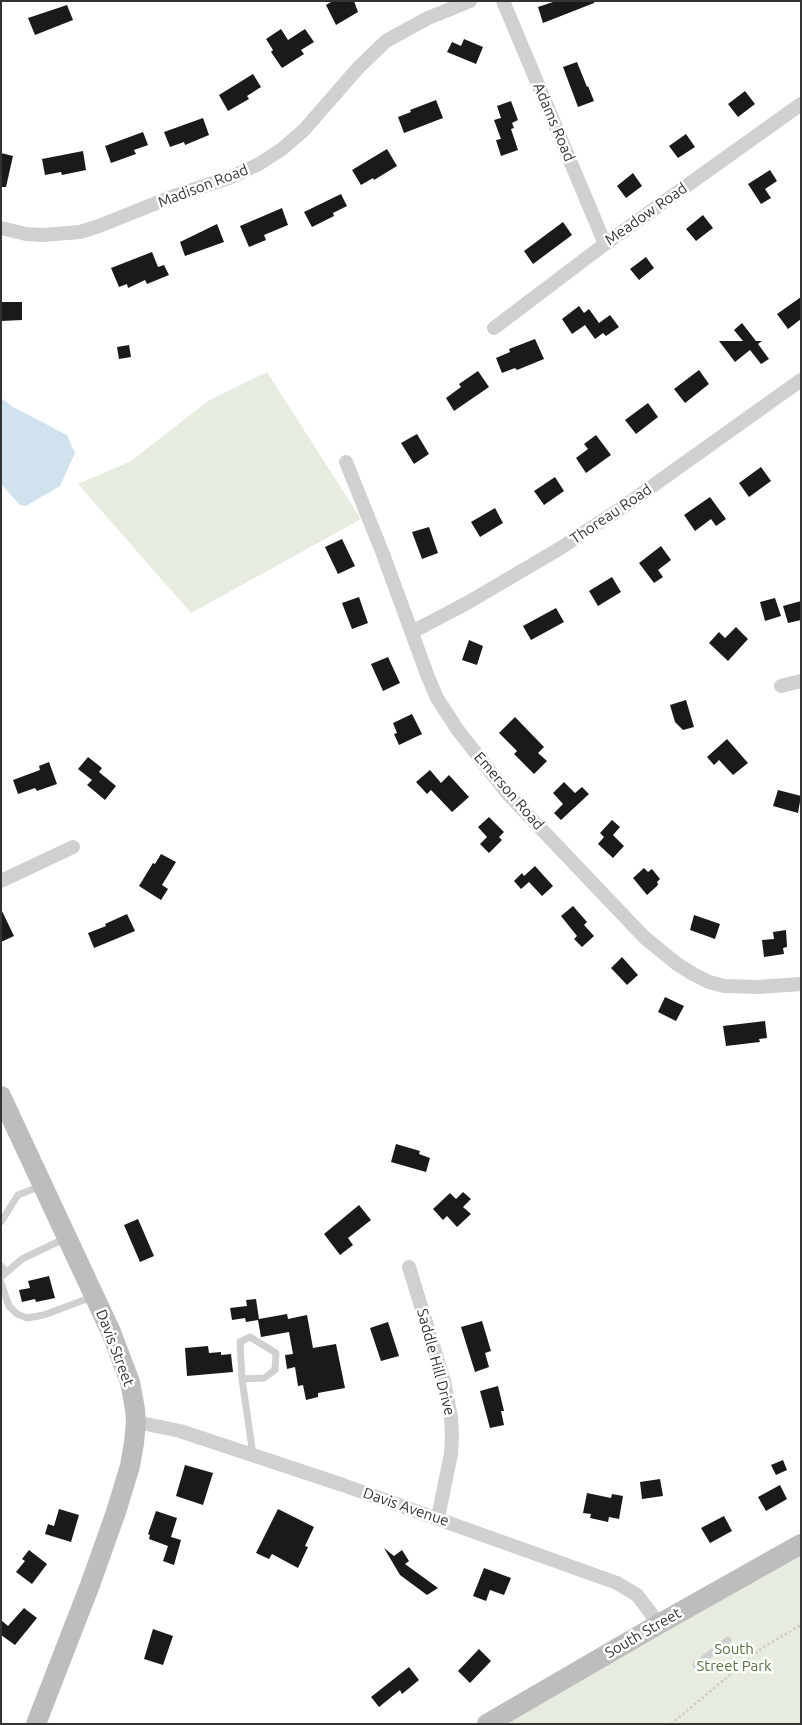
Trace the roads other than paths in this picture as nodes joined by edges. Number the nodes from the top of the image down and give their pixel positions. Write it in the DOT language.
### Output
graph roads {
  1 [pos="470,1"];
  2 [pos="503,1"];
  3 [pos="801,104"];
  4 [pos="1,228"];
  5 [pos="605,244"];
  6 [pos="494,328"];
  7 [pos="801,380"];
  8 [pos="346,462"];
  9 [pos="412,632"];
  10 [pos="801,681"];
  11 [pos="781,686"];
  12 [pos="73,848"];
  13 [pos="1,881"];
  14 [pos="801,984"];
  15 [pos="1,1096"];
  16 [pos="43,1186"];
  17 [pos="1,1222"];
  18 [pos="67,1237"];
  19 [pos="409,1267"];
  20 [pos="3,1272"];
  21 [pos="1,1283"];
  22 [pos="95,1296"];
  23 [pos="242,1379"];
  24 [pos="136,1422"];
  25 [pos="253,1455"];
  26 [pos="438,1518"];
  27 [pos="801,1544"];
  28 [pos="659,1624"];
  29 [pos="728,1640"];
  30 [pos="696,1665"];
  31 [pos="36,1724"];
  32 [pos="486,1724"];
  1 -- 4 [label="street, Madison Road"];
  2 -- 5 [label="street, Adams Road"];
  3 -- 5 [label="street, Meadow Road"];
  5 -- 6 [label="street, Meadow Road"];
  7 -- 9 [label="street, Thoreau Road"];
  8 -- 9 [label="street, Emerson Road"];
  9 -- 14 [label="street, Emerson Road"];
  10 -- 11 [label="street"];
  12 -- 13 [label="street"];
  15 -- 16 [label="street, Davis Street"];
  16 -- 17 [label="lane"];
  16 -- 18 [label="street, Davis Street"];
  18 -- 20 [label="lane"];
  18 -- 22 [label="street, Davis Street"];
  19 -- 26 [label="street, Saddle Hill Drive"];
  21 -- 22 [label="lane"];
  22 -- 24 [label="street, Davis Street"];
  23 -- 23 [label="lane"];
  23 -- 25 [label="lane"];
  24 -- 25 [label="street, Davis Avenue"];
  24 -- 31 [label="street, Davis Street"];
  25 -- 26 [label="street, Davis Avenue"];
  26 -- 28 [label="street, Davis Avenue"];
  27 -- 28 [label="street, South Street"];
  28 -- 32 [label="street, South Street"];
  29 -- 30 [label="lane"];
}
